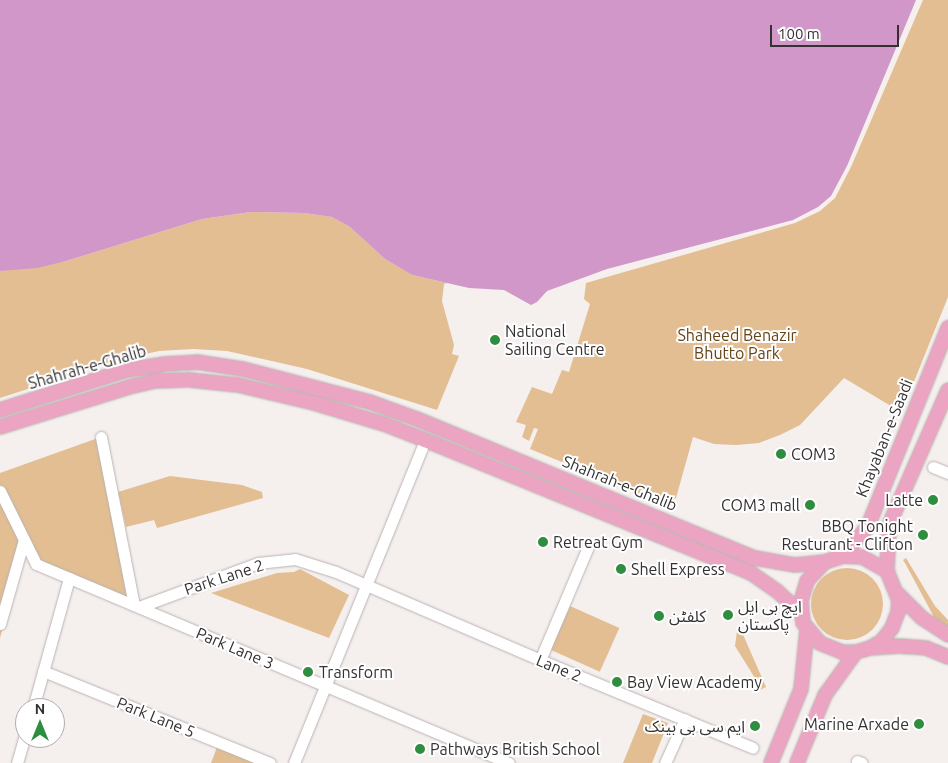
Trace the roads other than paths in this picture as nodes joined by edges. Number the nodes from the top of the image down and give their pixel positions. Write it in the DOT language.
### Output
graph roads {
  1 [pos="948,328"];
  2 [pos="948,390"];
  3 [pos="388,408"];
  4 [pos="0,410"];
  5 [pos="406,415"];
  6 [pos="381,423"];
  7 [pos="0,428"];
  8 [pos="401,431"];
  9 [pos="102,438"];
  10 [pos="425,440"];
  11 [pos="933,467"];
  12 [pos="948,473"];
  13 [pos="0,491"];
  14 [pos="24,540"];
  15 [pos="588,547"];
  16 [pos="843,556"];
  17 [pos="825,562"];
  18 [pos="887,571"];
  19 [pos="69,578"];
  20 [pos="366,586"];
  21 [pos="898,594"];
  22 [pos="136,606"];
  23 [pos="802,614"];
  24 [pos="0,624"];
  25 [pos="807,630"];
  26 [pos="948,635"];
  27 [pos="870,648"];
  28 [pos="856,652"];
  29 [pos="948,657"];
  30 [pos="540,660"];
  31 [pos="43,671"];
  32 [pos="326,686"];
  33 [pos="36,698"];
  34 [pos="685,720"];
  35 [pos="22,748"];
  36 [pos="753,748"];
  37 [pos="19,762"];
  38 [pos="270,763"];
  39 [pos="294,763"];
  40 [pos="509,763"];
  41 [pos="666,763"];
  42 [pos="771,763"];
  43 [pos="797,763"];
  1 -- 16 [label="main road, Khayaban-e-Saadi"];
  2 -- 18 [label="main road"];
  3 -- 4 [label="main road, Shahrah-e-Ghalib"];
  3 -- 5 [label="main road, Shahrah-e-Ghalib"];
  3 -- 6 [label="main road"];
  5 -- 8 [label="main road"];
  5 -- 17 [label="main road, Shahrah-e-Ghalib"];
  6 -- 7 [label="main road, Shahrah-e-Ghalib"];
  6 -- 8 [label="main road, Shahrah-e-Ghalib"];
  8 -- 10 [label="main road, Shahrah-e-Ghalib"];
  9 -- 22 [label="street"];
  10 -- 20 [label="street"];
  10 -- 23 [label="main road"];
  11 -- 12 [label="street"];
  13 -- 14 [label="street, Park Lane 3"];
  14 -- 19 [label="street, Park Lane 3"];
  14 -- 24 [label="street"];
  15 -- 30 [label="street"];
  16 -- 17 [label="main road"];
  16 -- 18 [label="main road"];
  17 -- 23 [label="main road"];
  18 -- 21 [label="main road"];
  19 -- 22 [label="street, Park Lane 3"];
  19 -- 31 [label="street"];
  20 -- 22 [label="street, Park Lane 2"];
  20 -- 30 [label="street, Lane 2"];
  20 -- 32 [label="street"];
  21 -- 26 [label="main road"];
  21 -- 27 [label="main road"];
  22 -- 32 [label="street, Park Lane 3"];
  23 -- 25 [label="main road"];
  25 -- 28 [label="main road"];
  25 -- 42 [label="main road"];
  27 -- 28 [label="main road"];
  27 -- 29 [label="main road"];
  28 -- 43 [label="main road"];
  30 -- 34 [label="street, Lane 2"];
  31 -- 33 [label="street"];
  31 -- 38 [label="street, Park Lane 5"];
  32 -- 39 [label="street"];
  32 -- 40 [label="street, Park Lane 3"];
  34 -- 36 [label="street, Lane 2"];
  34 -- 41 [label="street"];
  35 -- 37 [label="street"];
}
